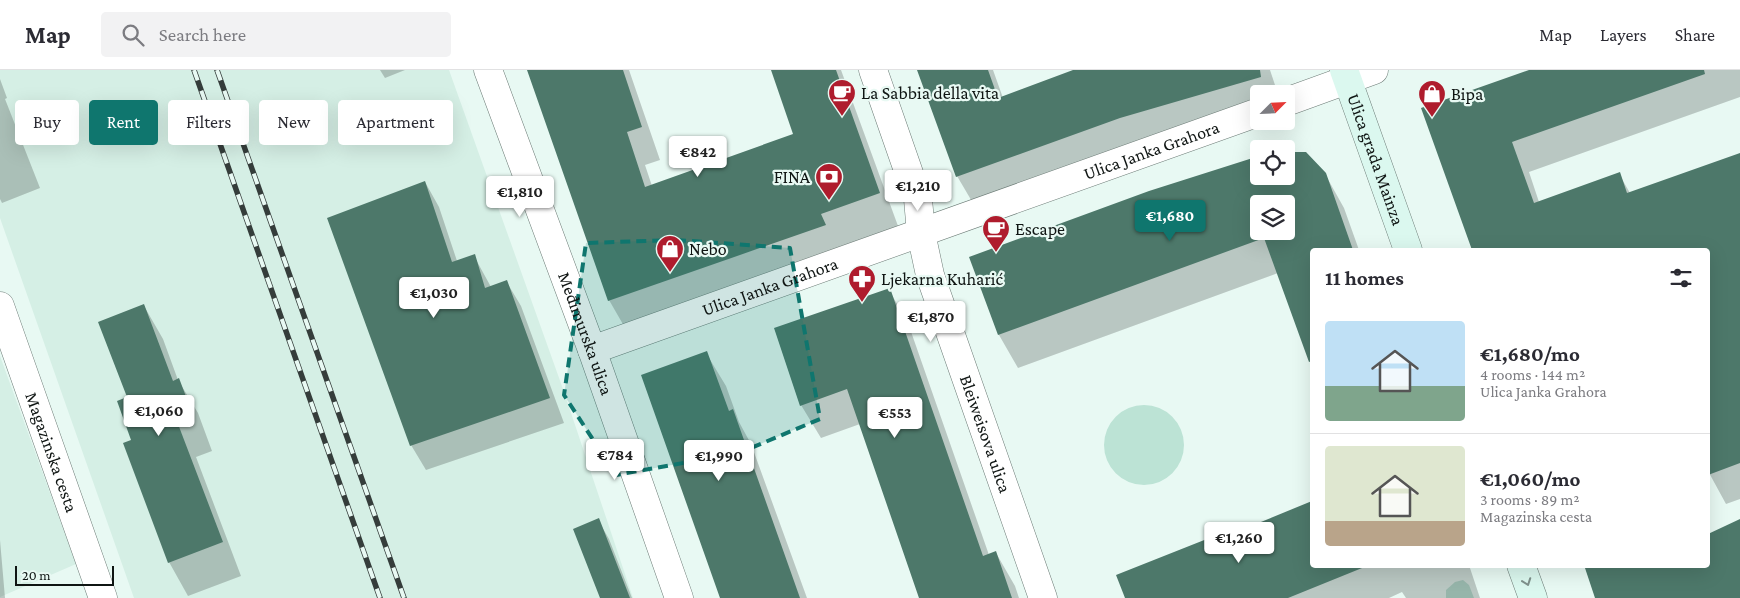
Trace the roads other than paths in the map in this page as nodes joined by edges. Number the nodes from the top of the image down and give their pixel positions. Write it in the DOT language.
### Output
graph roads {
  1 [pos="488,70"];
  2 [pos="873,70"];
  3 [pos="1374,70"];
  4 [pos="1346,75"];
  5 [pos="1295,98"];
  6 [pos="1250,115"];
  7 [pos="921,233"];
  8 [pos="1407,248"];
  9 [pos="0,306"];
  10 [pos="592,350"];
  11 [pos="1522,568"];
  12 [pos="103,598"];
  13 [pos="679,598"];
  14 [pos="1043,598"];
  15 [pos="1533,598"];
  1 -- 10 [label="street, Međimurska ulica"];
  2 -- 7 [label="street, Bleiweisova ulica"];
  3 -- 4 [label="street"];
  4 -- 5 [label="street"];
  4 -- 8 [label="main road, Ulica grada Mainza"];
  6 -- 7 [label="street, Ulica Janka Grahora"];
  7 -- 10 [label="street, Ulica Janka Grahora"];
  7 -- 14 [label="street, Bleiweisova ulica"];
  9 -- 12 [label="street, Magazinska cesta"];
  10 -- 13 [label="street, Međimurska ulica"];
  11 -- 15 [label="main road, one-way"];
}
